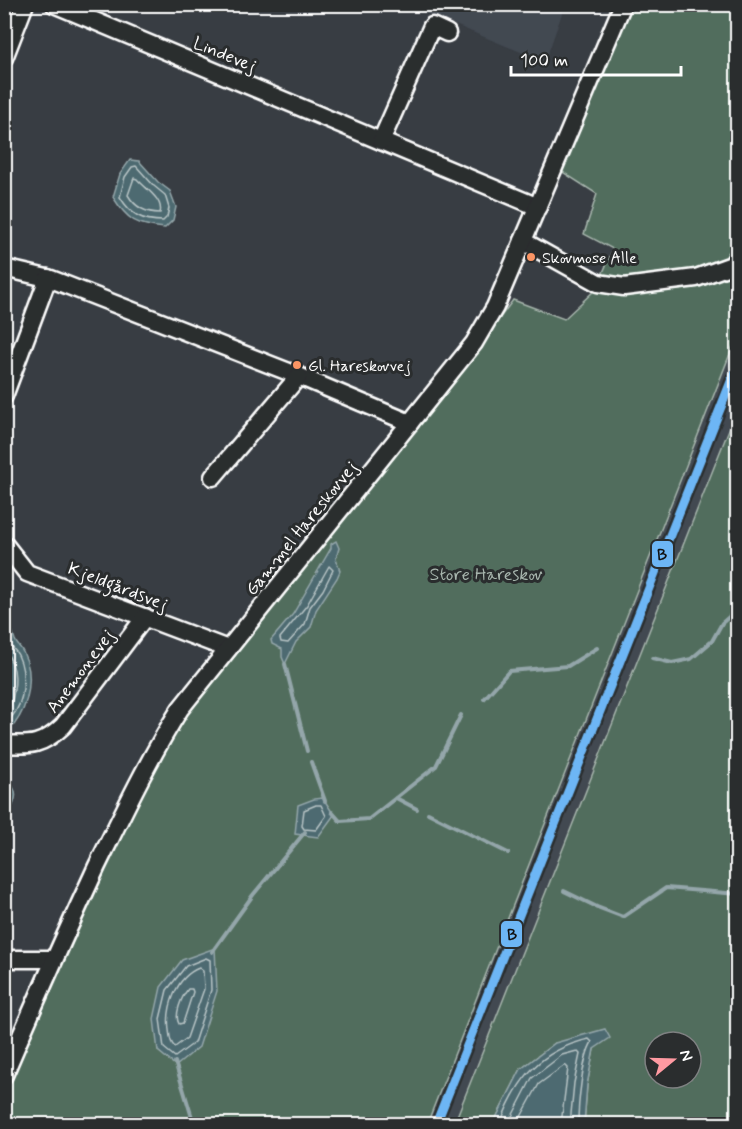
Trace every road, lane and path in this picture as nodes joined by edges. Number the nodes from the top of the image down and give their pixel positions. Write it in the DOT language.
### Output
graph roads {
  1 [pos="25,4"];
  2 [pos="54,4"];
  3 [pos="623,4"];
  4 [pos="447,33"];
  5 [pos="4,58"];
  6 [pos="381,141"];
  7 [pos="538,207"];
  8 [pos="523,241"];
  9 [pos="738,256"];
  10 [pos="4,268"];
  11 [pos="48,278"];
  12 [pos="299,376"];
  13 [pos="4,396"];
  14 [pos="410,423"];
  15 [pos="213,477"];
  16 [pos="5,545"];
  17 [pos="145,617"];
  18 [pos="228,649"];
  19 [pos="4,744"];
  20 [pos="4,959"];
  21 [pos="54,959"];
  22 [pos="4,1075"];
  1 -- 5 [label="street"];
  2 -- 6 [label="street, Lindevej"];
  3 -- 7 [label="street, Gammel Hareskovvej"];
  4 -- 6 [label="street"];
  6 -- 7 [label="street, Lindevej"];
  7 -- 8 [label="street, Gammel Hareskovvej"];
  8 -- 9 [label="street"];
  8 -- 14 [label="street, Gammel Hareskovvej"];
  10 -- 11 [label="street"];
  11 -- 12 [label="street"];
  11 -- 13 [label="street"];
  12 -- 14 [label="street"];
  12 -- 15 [label="street"];
  14 -- 18 [label="street, Gammel Hareskovvej"];
  16 -- 17 [label="street, Kjeldgårdsvej"];
  17 -- 18 [label="street, Kjeldgårdsvej"];
  17 -- 19 [label="street, Anemonevej"];
  18 -- 21 [label="street, Gammel Hareskovvej"];
  20 -- 21 [label="street"];
  21 -- 22 [label="street, Gammel Hareskovvej"];
}
